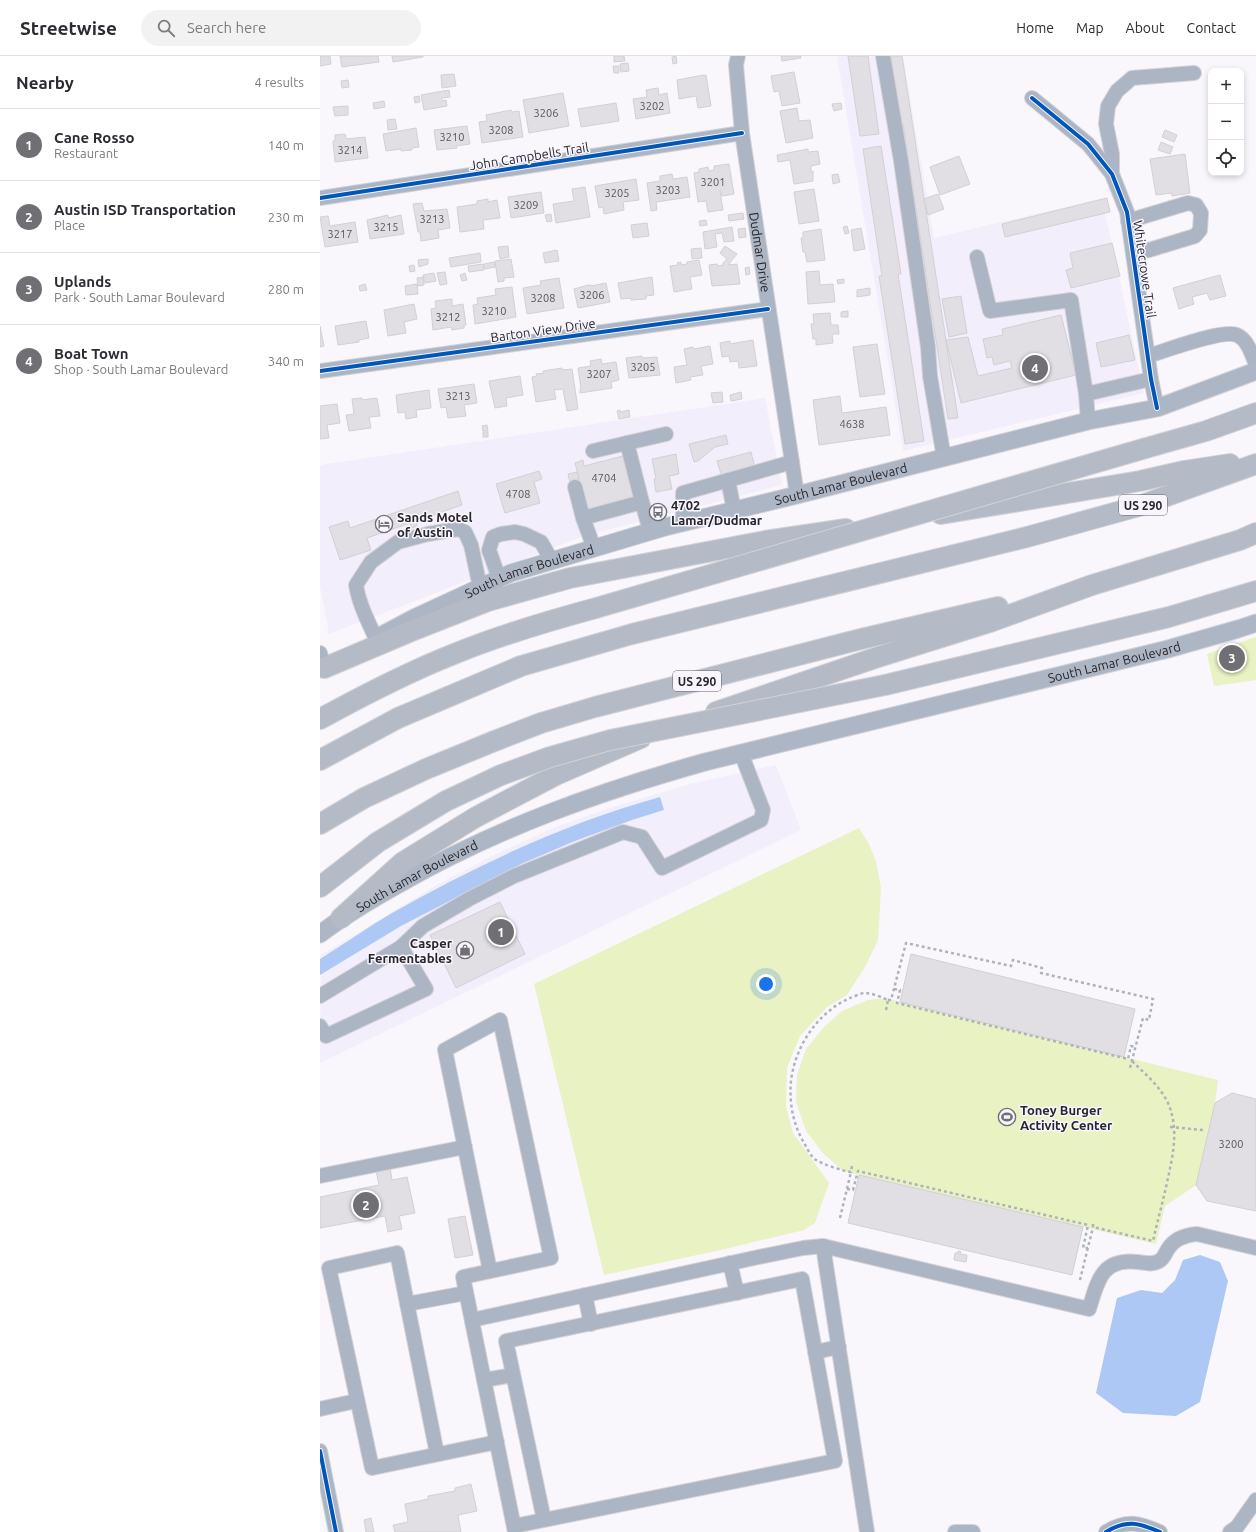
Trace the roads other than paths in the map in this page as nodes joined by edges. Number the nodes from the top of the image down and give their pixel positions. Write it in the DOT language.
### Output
graph roads {
  1 [pos="738,56"];
  2 [pos="883,56"];
  3 [pos="1194,73"];
  4 [pos="1032,98"];
  5 [pos="742,133"];
  6 [pos="1112,174"];
  7 [pos="320,198"];
  8 [pos="1128,221"];
  9 [pos="1132,253"];
  10 [pos="977,257"];
  11 [pos="768,309"];
  12 [pos="1148,356"];
  13 [pos="1256,365"];
  14 [pos="320,370"];
  15 [pos="1256,371"];
  16 [pos="1151,379"];
  17 [pos="1086,394"];
  18 [pos="1157,408"];
  19 [pos="1256,413"];
  20 [pos="1088,421"];
  21 [pos="666,434"];
  22 [pos="627,443"];
  23 [pos="593,451"];
  24 [pos="944,458"];
  25 [pos="1256,460"];
  26 [pos="792,462"];
  27 [pos="1256,464"];
  28 [pos="728,480"];
  29 [pos="576,487"];
  30 [pos="797,495"];
  31 [pos="642,502"];
  32 [pos="734,510"];
  33 [pos="583,518"];
  34 [pos="683,522"];
  35 [pos="650,531"];
  36 [pos="1256,533"];
  37 [pos="594,548"];
  38 [pos="552,561"];
  39 [pos="499,578"];
  40 [pos="1092,585"];
  41 [pos="480,587"];
  42 [pos="1256,591"];
  43 [pos="1256,623"];
  44 [pos="376,639"];
  45 [pos="321,664"];
  46 [pos="320,719"];
  47 [pos="741,753"];
  48 [pos="320,760"];
  49 [pos="320,824"];
  50 [pos="320,887"];
  51 [pos="341,918"];
  52 [pos="320,934"];
  53 [pos="401,947"];
  54 [pos="320,996"];
  55 [pos="320,1026"];
  56 [pos="465,1147"];
  57 [pos="320,1176"];
  58 [pos="823,1246"];
  59 [pos="1256,1248"];
  60 [pos="730,1263"];
  61 [pos="490,1271"];
  62 [pos="466,1293"];
  63 [pos="736,1293"];
  64 [pos="585,1295"];
  65 [pos="407,1304"];
  66 [pos="472,1320"];
  67 [pos="591,1324"];
  68 [pos="839,1347"];
  69 [pos="815,1352"];
  70 [pos="513,1375"];
  71 [pos="484,1380"];
  72 [pos="356,1401"];
  73 [pos="320,1409"];
  74 [pos="497,1442"];
  75 [pos="320,1451"];
  76 [pos="437,1454"];
  77 [pos="855,1458"];
  78 [pos="835,1461"];
  79 [pos="1256,1500"];
  80 [pos="544,1520"];
  81 [pos="514,1529"];
  82 [pos="334,1532"];
  83 [pos="867,1532"];
  84 [pos="955,1532"];
  85 [pos="973,1532"];
  86 [pos="1106,1532"];
  87 [pos="1160,1532"];
  88 [pos="1230,1532"];
  1 -- 5 [label="street, Dudmar Drive"];
  2 -- 24 [label="street"];
  3 -- 6 [label="street"];
  4 -- 6 [label="street, Whitecrowe Trail"];
  5 -- 7 [label="street, John Campbells Trail"];
  5 -- 11 [label="street, Dudmar Drive"];
  6 -- 8 [label="street, Whitecrowe Trail"];
  8 -- 9 [label="street, Whitecrowe Trail"];
  8 -- 9 [label="street"];
  9 -- 12 [label="street, Whitecrowe Trail"];
  10 -- 17 [label="street"];
  11 -- 14 [label="street, Barton View Drive"];
  11 -- 26 [label="street, Dudmar Drive"];
  12 -- 13 [label="street"];
  12 -- 16 [label="street, Whitecrowe Trail"];
  15 -- 18 [label="main road, South Lamar Boulevard"];
  16 -- 17 [label="street"];
  16 -- 18 [label="street, Whitecrowe Trail"];
  17 -- 20 [label="street"];
  18 -- 20 [label="main road, South Lamar Boulevard"];
  19 -- 46 [label="highway, bridge"];
  20 -- 24 [label="main road, South Lamar Boulevard"];
  21 -- 22 [label="street"];
  22 -- 23 [label="street"];
  22 -- 31 [label="street"];
  24 -- 30 [label="main road, South Lamar Boulevard"];
  25 -- 45 [label="highway"];
  26 -- 28 [label="street"];
  26 -- 30 [label="street, Dudmar Drive"];
  27 -- 48 [label="highway, US 290"];
  28 -- 32 [label="street"];
  28 -- 34 [label="street"];
  29 -- 33 [label="street"];
  30 -- 32 [label="main road, South Lamar Boulevard"];
  31 -- 33 [label="street"];
  31 -- 35 [label="street"];
  32 -- 34 [label="main road, South Lamar Boulevard"];
  33 -- 37 [label="street"];
  34 -- 35 [label="main road, South Lamar Boulevard"];
  35 -- 37 [label="main road, South Lamar Boulevard"];
  36 -- 40 [label="highway, US 290"];
  37 -- 38 [label="main road, South Lamar Boulevard"];
  38 -- 39 [label="main road, South Lamar Boulevard"];
  38 -- 39 [label="street"];
  39 -- 41 [label="main road, South Lamar Boulevard"];
  40 -- 49 [label="highway, US 290"];
  40 -- 51 [label="highway"];
  41 -- 44 [label="main road, South Lamar Boulevard"];
  41 -- 44 [label="street"];
  42 -- 50 [label="highway, bridge"];
  43 -- 47 [label="main road, South Lamar Boulevard"];
  44 -- 45 [label="main road, South Lamar Boulevard"];
  47 -- 51 [label="main road, South Lamar Boulevard"];
  47 -- 53 [label="street"];
  51 -- 52 [label="main road, South Lamar Boulevard"];
  53 -- 54 [label="street"];
  53 -- 55 [label="street"];
  56 -- 57 [label="street"];
  56 -- 61 [label="street"];
  56 -- 61 [label="street"];
  58 -- 59 [label="street"];
  58 -- 60 [label="street"];
  58 -- 68 [label="street"];
  60 -- 63 [label="street"];
  60 -- 64 [label="street"];
  61 -- 62 [label="street"];
  62 -- 65 [label="street"];
  62 -- 66 [label="street"];
  63 -- 67 [label="street"];
  63 -- 69 [label="street"];
  64 -- 66 [label="street"];
  64 -- 67 [label="street"];
  65 -- 72 [label="street"];
  65 -- 76 [label="street"];
  66 -- 71 [label="street"];
  67 -- 70 [label="street"];
  68 -- 69 [label="street"];
  68 -- 77 [label="street"];
  69 -- 78 [label="street"];
  70 -- 71 [label="street"];
  70 -- 80 [label="street"];
  71 -- 74 [label="street"];
  72 -- 73 [label="street"];
  72 -- 76 [label="street"];
  74 -- 76 [label="street"];
  74 -- 81 [label="street"];
  75 -- 82 [label="street"];
  77 -- 78 [label="street"];
  77 -- 83 [label="street"];
  78 -- 80 [label="street"];
  79 -- 88 [label="street"];
  80 -- 81 [label="street"];
  84 -- 85 [label="street"];
  86 -- 87 [label="street"];
}
